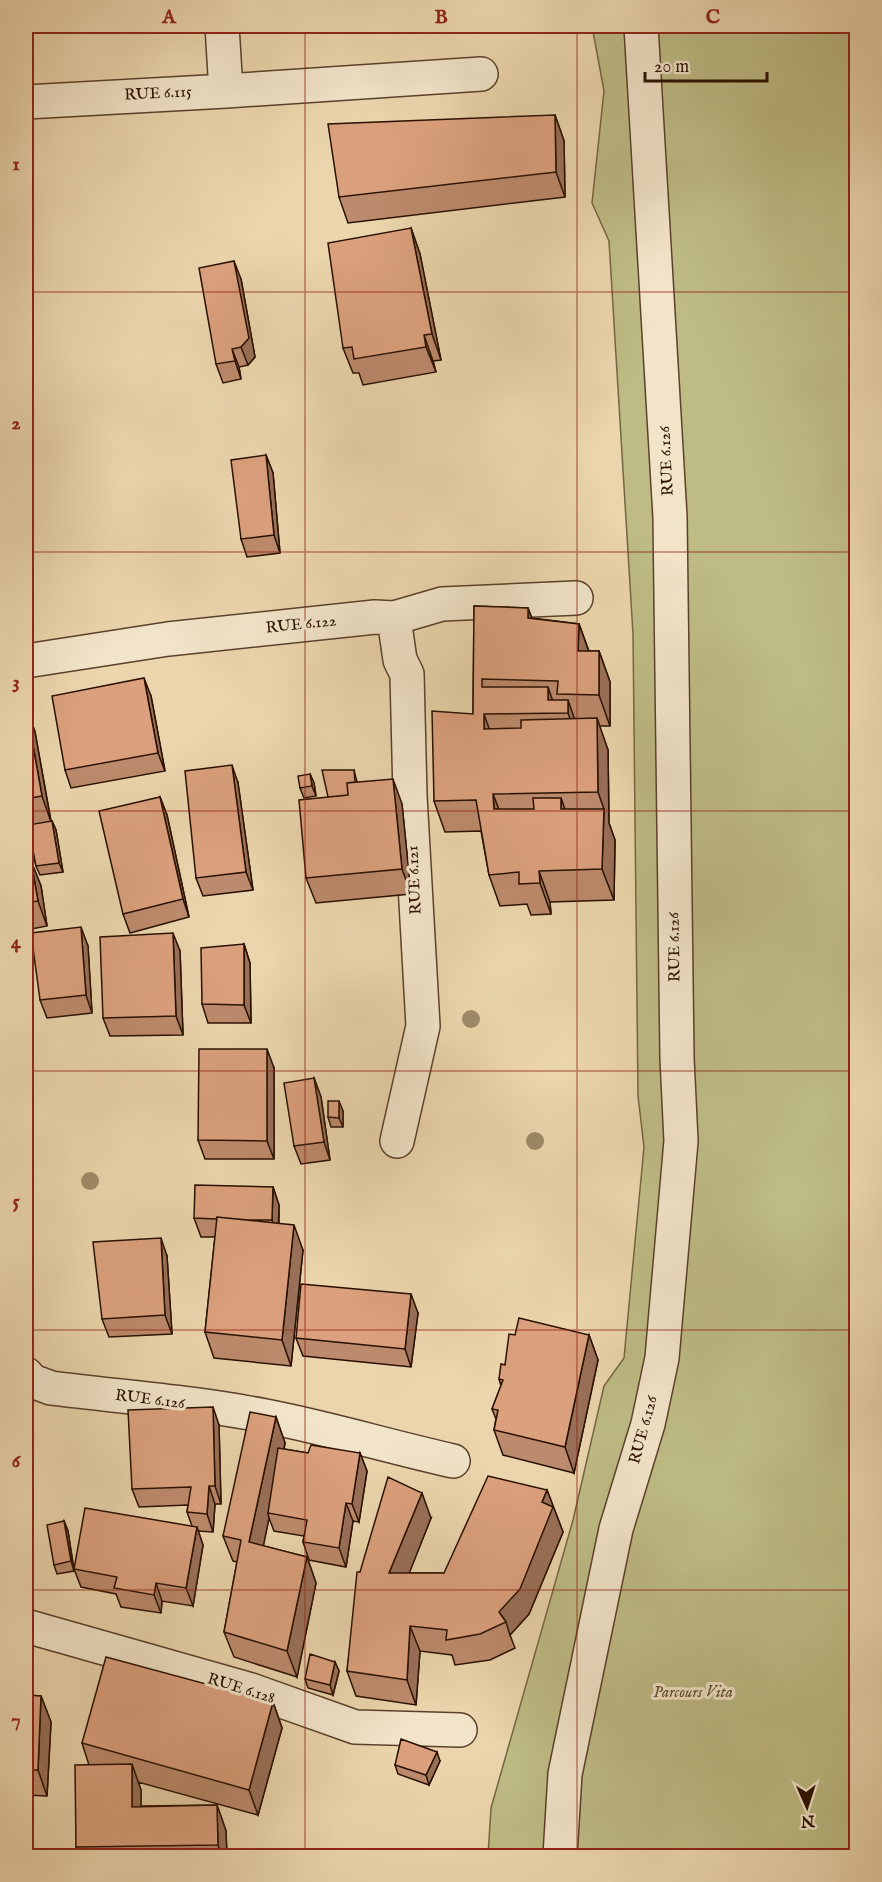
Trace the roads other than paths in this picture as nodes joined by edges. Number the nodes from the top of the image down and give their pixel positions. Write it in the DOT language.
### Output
graph roads {
  1 [pos="222,26"];
  2 [pos="641,26"];
  3 [pos="481,74"];
  4 [pos="226,91"];
  5 [pos="26,102"];
  6 [pos="576,598"];
  7 [pos="394,618"];
  8 [pos="26,661"];
  9 [pos="397,1141"];
  10 [pos="26,1374"];
  11 [pos="453,1461"];
  12 [pos="26,1626"];
  13 [pos="460,1730"];
  14 [pos="560,1857"];
  1 -- 4 [label="street"];
  2 -- 14 [label="street, RUE 6.126"];
  3 -- 4 [label="street, RUE 6.115"];
  4 -- 5 [label="street, RUE 6.115"];
  6 -- 7 [label="street, RUE 6.122"];
  7 -- 8 [label="street, RUE 6.122"];
  7 -- 9 [label="street, RUE 6.121"];
  10 -- 11 [label="street, RUE 6.126"];
  12 -- 13 [label="street, RUE 6.128"];
}
